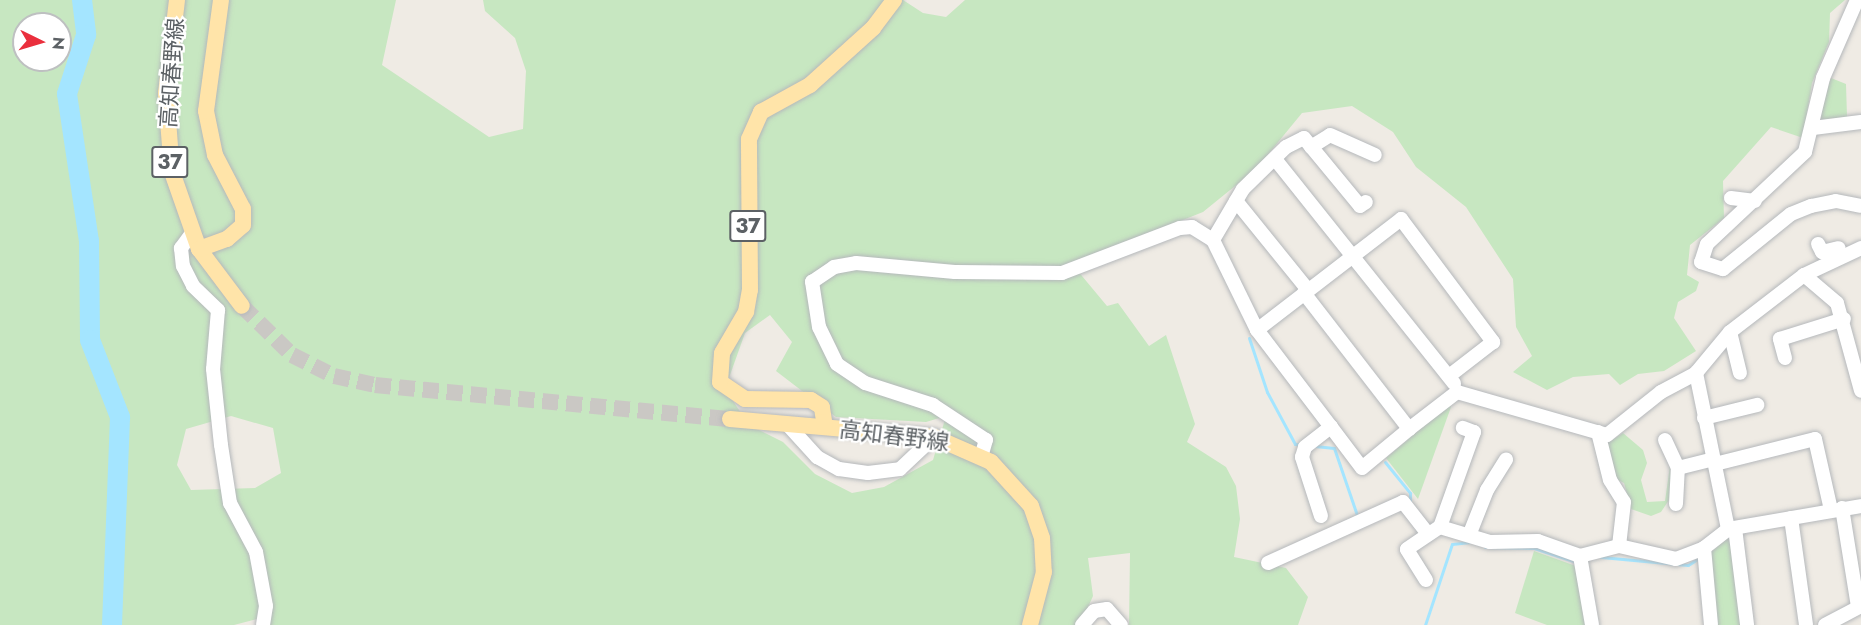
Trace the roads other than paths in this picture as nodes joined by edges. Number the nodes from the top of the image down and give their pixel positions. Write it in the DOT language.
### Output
graph roads {
  1 [pos="177,0"];
  2 [pos="220,0"];
  3 [pos="894,0"];
  4 [pos="1857,0"];
  5 [pos="1861,122"];
  6 [pos="1813,128"];
  7 [pos="1311,147"];
  8 [pos="1375,154"];
  9 [pos="1275,159"];
  10 [pos="1731,198"];
  11 [pos="1236,201"];
  12 [pos="1755,201"];
  13 [pos="1366,202"];
  14 [pos="1861,206"];
  15 [pos="1213,240"];
  16 [pos="195,241"];
  17 [pos="1818,244"];
  18 [pos="1855,250"];
  19 [pos="1352,256"];
  20 [pos="1804,274"];
  21 [pos="1306,292"];
  22 [pos="242,306"];
  23 [pos="1845,318"];
  24 [pos="1257,330"];
  25 [pos="1730,332"];
  26 [pos="1785,358"];
  27 [pos="1696,373"];
  28 [pos="1740,373"];
  29 [pos="1449,376"];
  30 [pos="1861,390"];
  31 [pos="1457,392"];
  32 [pos="1757,405"];
  33 [pos="1704,418"];
  34 [pos="730,419"];
  35 [pos="787,424"];
  36 [pos="825,427"];
  37 [pos="1330,427"];
  38 [pos="1463,428"];
  39 [pos="1409,429"];
  40 [pos="1598,432"];
  41 [pos="934,437"];
  42 [pos="1665,440"];
  43 [pos="981,457"];
  44 [pos="1506,460"];
  45 [pos="1714,461"];
  46 [pos="1677,468"];
  47 [pos="1676,504"];
  48 [pos="1861,506"];
  49 [pos="1837,509"];
  50 [pos="1321,516"];
  51 [pos="1792,524"];
  52 [pos="1434,530"];
  53 [pos="1470,532"];
  54 [pos="1733,532"];
  55 [pos="1619,546"];
  56 [pos="1704,554"];
  57 [pos="1580,556"];
  58 [pos="1268,563"];
  59 [pos="1426,580"];
  60 [pos="1860,607"];
  61 [pos="263,625"];
  62 [pos="1030,625"];
  63 [pos="1082,625"];
  64 [pos="1121,625"];
  65 [pos="1593,625"];
  66 [pos="1711,625"];
  67 [pos="1747,625"];
  68 [pos="1806,625"];
  69 [pos="1825,625"];
  1 -- 16 [label="main road, 高知春野線 / 37"];
  2 -- 16 [label="main road, 高知春野線 / 37"];
  3 -- 36 [label="main road, 高知春野線 / 37"];
  4 -- 6 [label="street"];
  5 -- 6 [label="street"];
  6 -- 12 [label="street"];
  7 -- 8 [label="street"];
  7 -- 9 [label="street"];
  7 -- 13 [label="street"];
  9 -- 11 [label="street"];
  9 -- 19 [label="street"];
  10 -- 12 [label="street"];
  11 -- 15 [label="street"];
  11 -- 21 [label="street"];
  12 -- 14 [label="street"];
  15 -- 24 [label="street"];
  15 -- 43 [label="street"];
  16 -- 22 [label="main road, 高知春野線 / 37"];
  16 -- 61 [label="street"];
  17 -- 18 [label="street"];
  18 -- 20 [label="street"];
  19 -- 21 [label="street"];
  19 -- 29 [label="street"];
  19 -- 29 [label="street"];
  20 -- 23 [label="street"];
  20 -- 25 [label="street"];
  21 -- 24 [label="street"];
  21 -- 39 [label="street"];
  23 -- 26 [label="street"];
  23 -- 30 [label="street"];
  24 -- 37 [label="street"];
  25 -- 27 [label="street"];
  25 -- 28 [label="street"];
  27 -- 33 [label="street"];
  27 -- 40 [label="street"];
  29 -- 31 [label="street"];
  31 -- 39 [label="street"];
  31 -- 40 [label="street"];
  32 -- 33 [label="street"];
  33 -- 45 [label="street"];
  34 -- 35 [label="main road, 高知春野線"];
  35 -- 36 [label="main road, 高知春野線"];
  35 -- 41 [label="street"];
  36 -- 41 [label="main road, 高知春野線"];
  37 -- 39 [label="street"];
  37 -- 50 [label="street"];
  38 -- 52 [label="street"];
  40 -- 55 [label="street"];
  41 -- 43 [label="main road, 高知春野線"];
  42 -- 46 [label="street"];
  43 -- 62 [label="main road, 高知春野線"];
  44 -- 53 [label="street"];
  45 -- 46 [label="street"];
  45 -- 49 [label="street"];
  45 -- 54 [label="street"];
  46 -- 47 [label="street"];
  48 -- 49 [label="street"];
  49 -- 51 [label="street"];
  49 -- 60 [label="street"];
  51 -- 54 [label="street"];
  51 -- 68 [label="street"];
  52 -- 53 [label="street"];
  52 -- 58 [label="street"];
  52 -- 59 [label="street"];
  53 -- 57 [label="street"];
  54 -- 56 [label="street"];
  54 -- 67 [label="street"];
  55 -- 56 [label="street"];
  55 -- 57 [label="street"];
  56 -- 66 [label="street"];
  57 -- 65 [label="street"];
  60 -- 69 [label="street"];
  63 -- 64 [label="street"];
}
